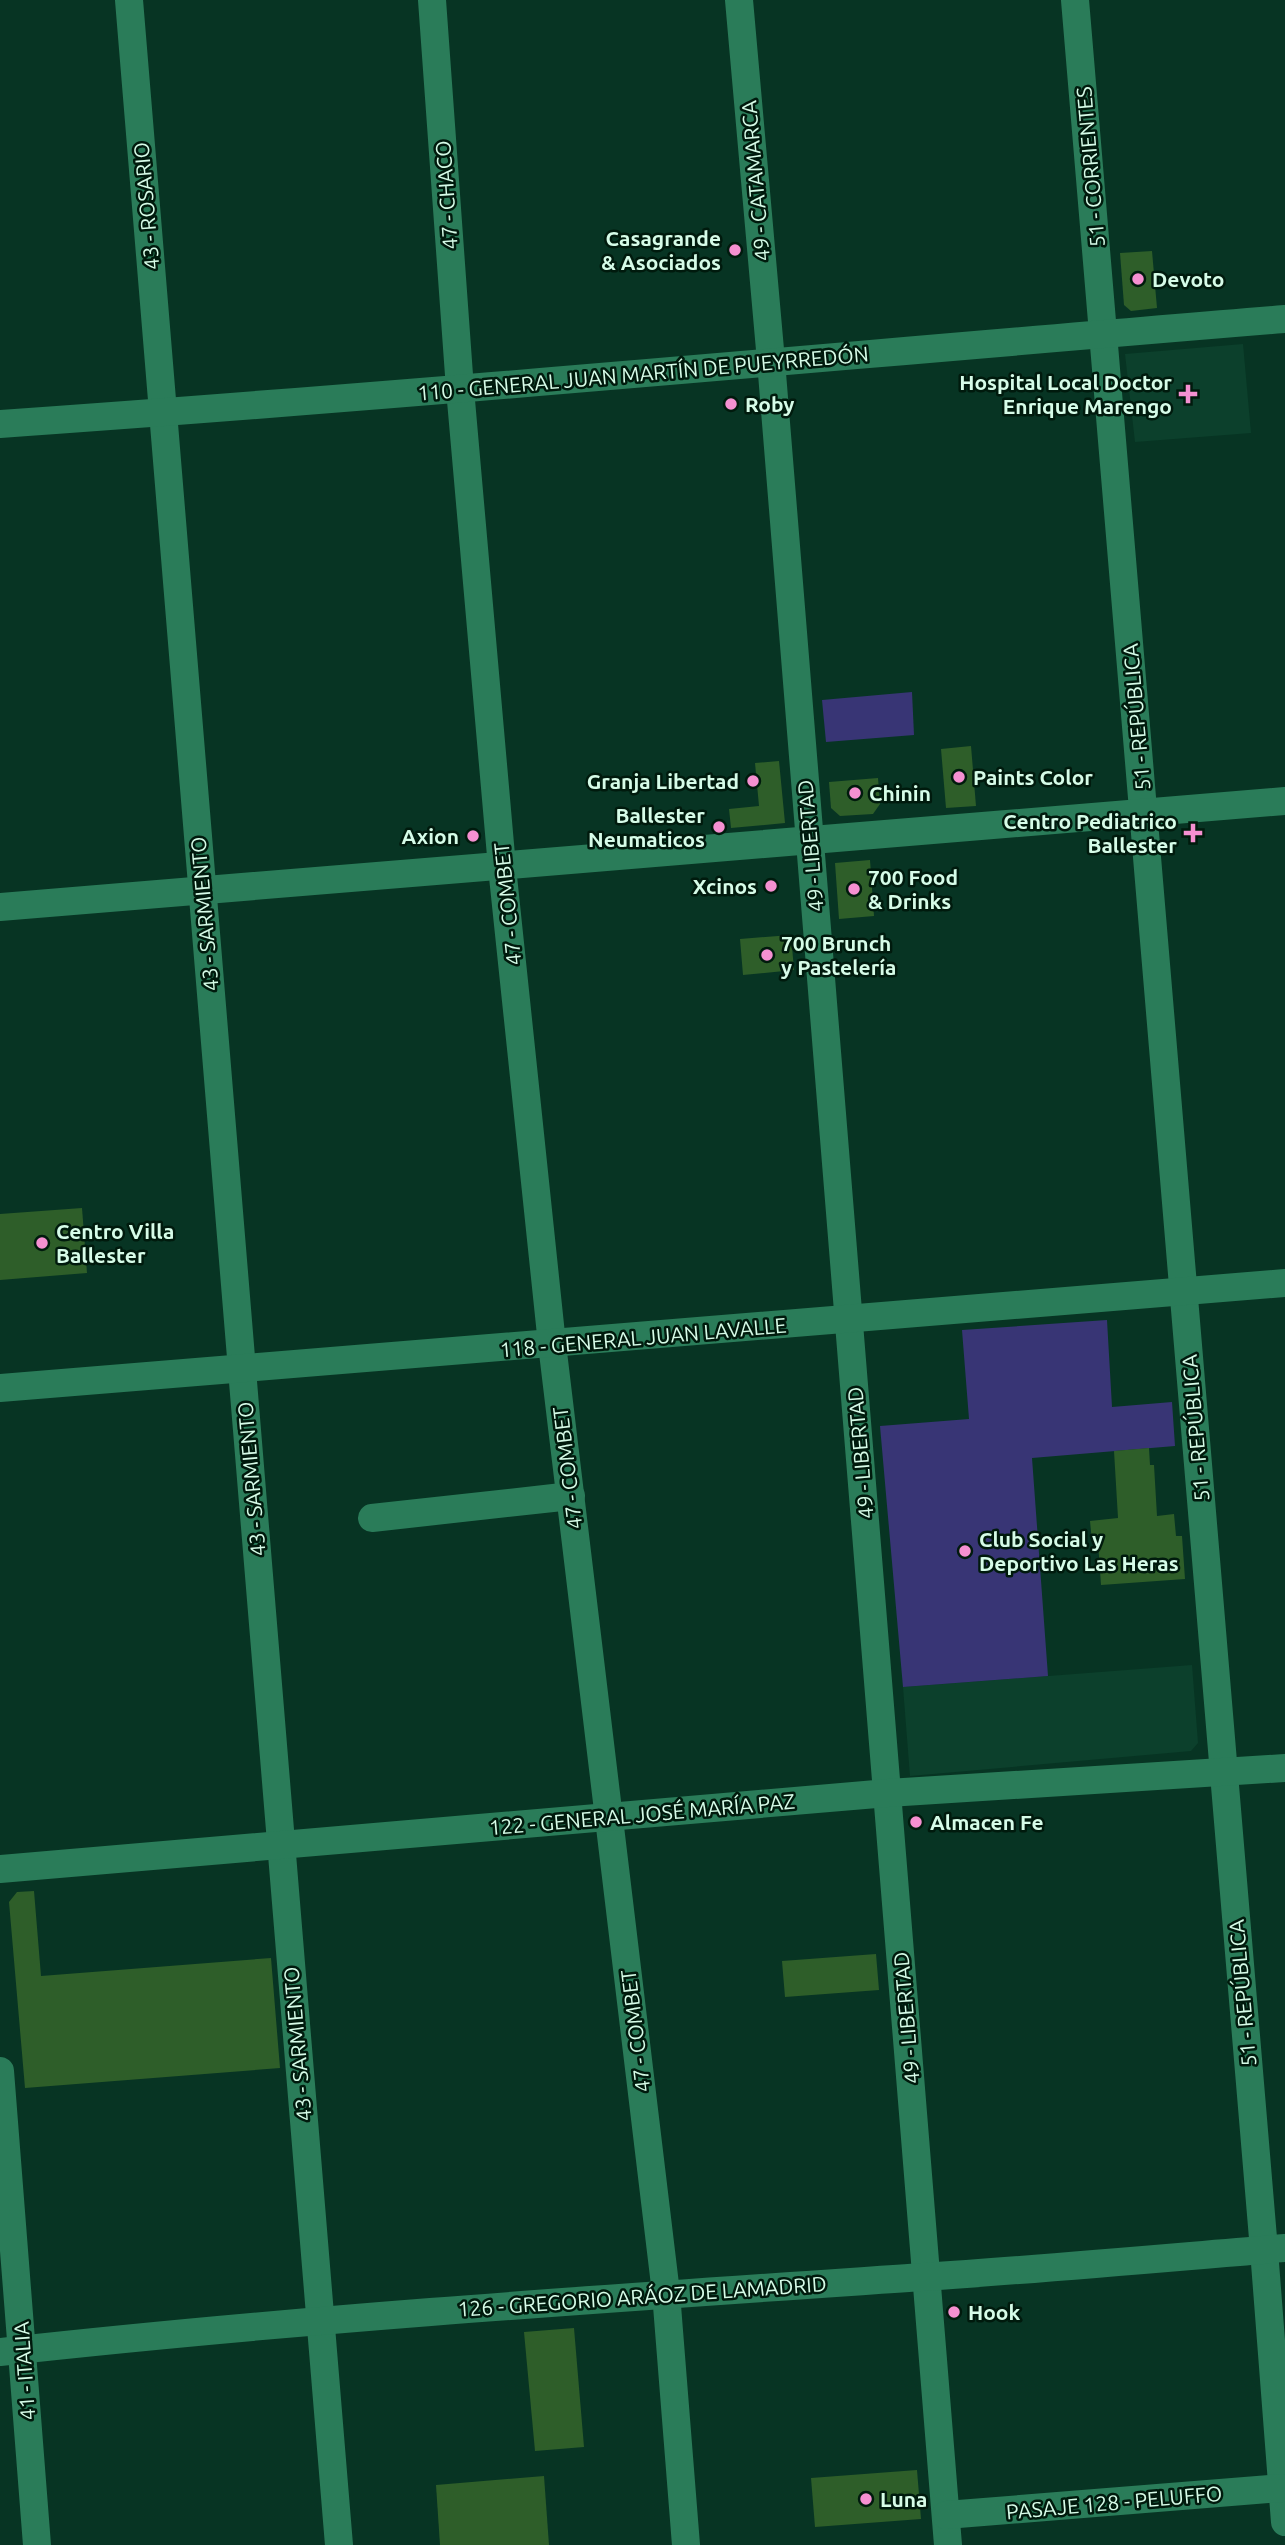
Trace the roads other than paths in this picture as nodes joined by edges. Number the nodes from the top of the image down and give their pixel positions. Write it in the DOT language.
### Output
graph roads {
  1 [pos="129,0"];
  2 [pos="432,0"];
  3 [pos="739,0"];
  4 [pos="1075,0"];
  5 [pos="1285,319"];
  6 [pos="1104,334"];
  7 [pos="771,361"];
  8 [pos="460,389"];
  9 [pos="163,413"];
  10 [pos="0,424"];
  11 [pos="1285,802"];
  12 [pos="1144,813"];
  13 [pos="809,841"];
  14 [pos="502,867"];
  15 [pos="202,891"];
  16 [pos="0,907"];
  17 [pos="1285,1283"];
  18 [pos="1183,1290"];
  19 [pos="849,1320"];
  20 [pos="552,1344"];
  21 [pos="242,1369"];
  22 [pos="0,1388"];
  23 [pos="571,1496"];
  24 [pos="372,1518"];
  25 [pos="1285,1768"];
  26 [pos="1223,1774"];
  27 [pos="888,1793"];
  28 [pos="609,1816"];
  29 [pos="281,1843"];
  30 [pos="0,1869"];
  31 [pos="0,2071"];
  32 [pos="1275,2249"];
  33 [pos="926,2277"];
  34 [pos="666,2293"];
  35 [pos="319,2321"];
  36 [pos="11,2350"];
  37 [pos="1282,2488"];
  38 [pos="946,2515"];
  39 [pos="1285,2522"];
  40 [pos="37,2545"];
  41 [pos="338,2545"];
  42 [pos="686,2545"];
  43 [pos="948,2545"];
  1 -- 9 [label="street, 43 - ROSARIO"];
  2 -- 8 [label="street, 47 - CHACO"];
  3 -- 7 [label="street, 49 - CATAMARCA"];
  4 -- 6 [label="street, 51 - CORRIENTES"];
  5 -- 6 [label="street, 110 - GENERAL JUAN MARTÍN DE PUEYRREDÓN"];
  6 -- 7 [label="street, 110 - GENERAL JUAN MARTÍN DE PUEYRREDÓN"];
  6 -- 12 [label="street, 51 - REPÚBLICA"];
  7 -- 8 [label="street, 110 - GENERAL JUAN MARTÍN DE PUEYRREDÓN"];
  7 -- 13 [label="street, 49 - LIBERTAD"];
  8 -- 9 [label="street, 110 - GENERAL JUAN MARTÍN DE PUEYRREDÓN"];
  8 -- 14 [label="street, 47 - COMBET"];
  9 -- 10 [label="street, 110 - GENERAL JUAN MARTÍN DE PUEYRREDÓN"];
  9 -- 15 [label="street, 43 - SARMIENTO"];
  11 -- 12 [label="street"];
  12 -- 13 [label="street"];
  12 -- 18 [label="street, 51 - REPÚBLICA"];
  13 -- 14 [label="street"];
  13 -- 19 [label="street, 49 - LIBERTAD"];
  14 -- 15 [label="street"];
  14 -- 20 [label="street, 47 - COMBET"];
  15 -- 16 [label="street"];
  15 -- 21 [label="street, 43 - SARMIENTO"];
  17 -- 18 [label="street, 118 - GENERAL JUAN LAVALLE"];
  18 -- 19 [label="street, 118 - GENERAL JUAN LAVALLE"];
  18 -- 26 [label="street, 51 - REPÚBLICA"];
  19 -- 20 [label="street, 118 - GENERAL JUAN LAVALLE"];
  19 -- 27 [label="street, 49 - LIBERTAD"];
  20 -- 21 [label="street, 118 - GENERAL JUAN LAVALLE"];
  20 -- 23 [label="street, 47 - COMBET"];
  21 -- 22 [label="street, 118 - GENERAL JUAN LAVALLE"];
  21 -- 29 [label="street, 43 - SARMIENTO"];
  23 -- 24 [label="street"];
  23 -- 28 [label="street, 47 - COMBET"];
  25 -- 26 [label="street, 122 - GENERAL JOSÉ MARÍA PAZ"];
  26 -- 27 [label="street, 122 - GENERAL JOSÉ MARÍA PAZ"];
  26 -- 32 [label="street, 51 - REPÚBLICA"];
  27 -- 28 [label="street, 122 - GENERAL JOSÉ MARÍA PAZ"];
  27 -- 33 [label="street, 49 - LIBERTAD"];
  28 -- 29 [label="street, 122 - GENERAL JOSÉ MARÍA PAZ"];
  28 -- 34 [label="street, 47 - COMBET"];
  29 -- 30 [label="street, 122 - GENERAL JOSÉ MARÍA PAZ"];
  29 -- 35 [label="street, 43 - SARMIENTO"];
  31 -- 36 [label="street, 41 - ITALIA"];
  32 -- 33 [label="street, 126 - GREGORIO ARÁOZ DE LAMADRID"];
  32 -- 37 [label="street, 51 - REPÚBLICA"];
  33 -- 34 [label="street, 126 - GREGORIO ARÁOZ DE LAMADRID"];
  33 -- 38 [label="street, 49 - LIBERTAD"];
  34 -- 35 [label="street, 126 - GREGORIO ARÁOZ DE LAMADRID"];
  34 -- 42 [label="street, 47 - COMBET"];
  35 -- 36 [label="street, 126 - GREGORIO ARÁOZ DE LAMADRID"];
  35 -- 41 [label="street, 43 - SARMIENTO"];
  36 -- 40 [label="street, 41 - ITALIA"];
  37 -- 38 [label="street, PASAJE 128 - PELUFFO"];
  37 -- 39 [label="street, 51 - REPÚBLICA"];
  38 -- 43 [label="street, 49 - LIBERTAD"];
}
